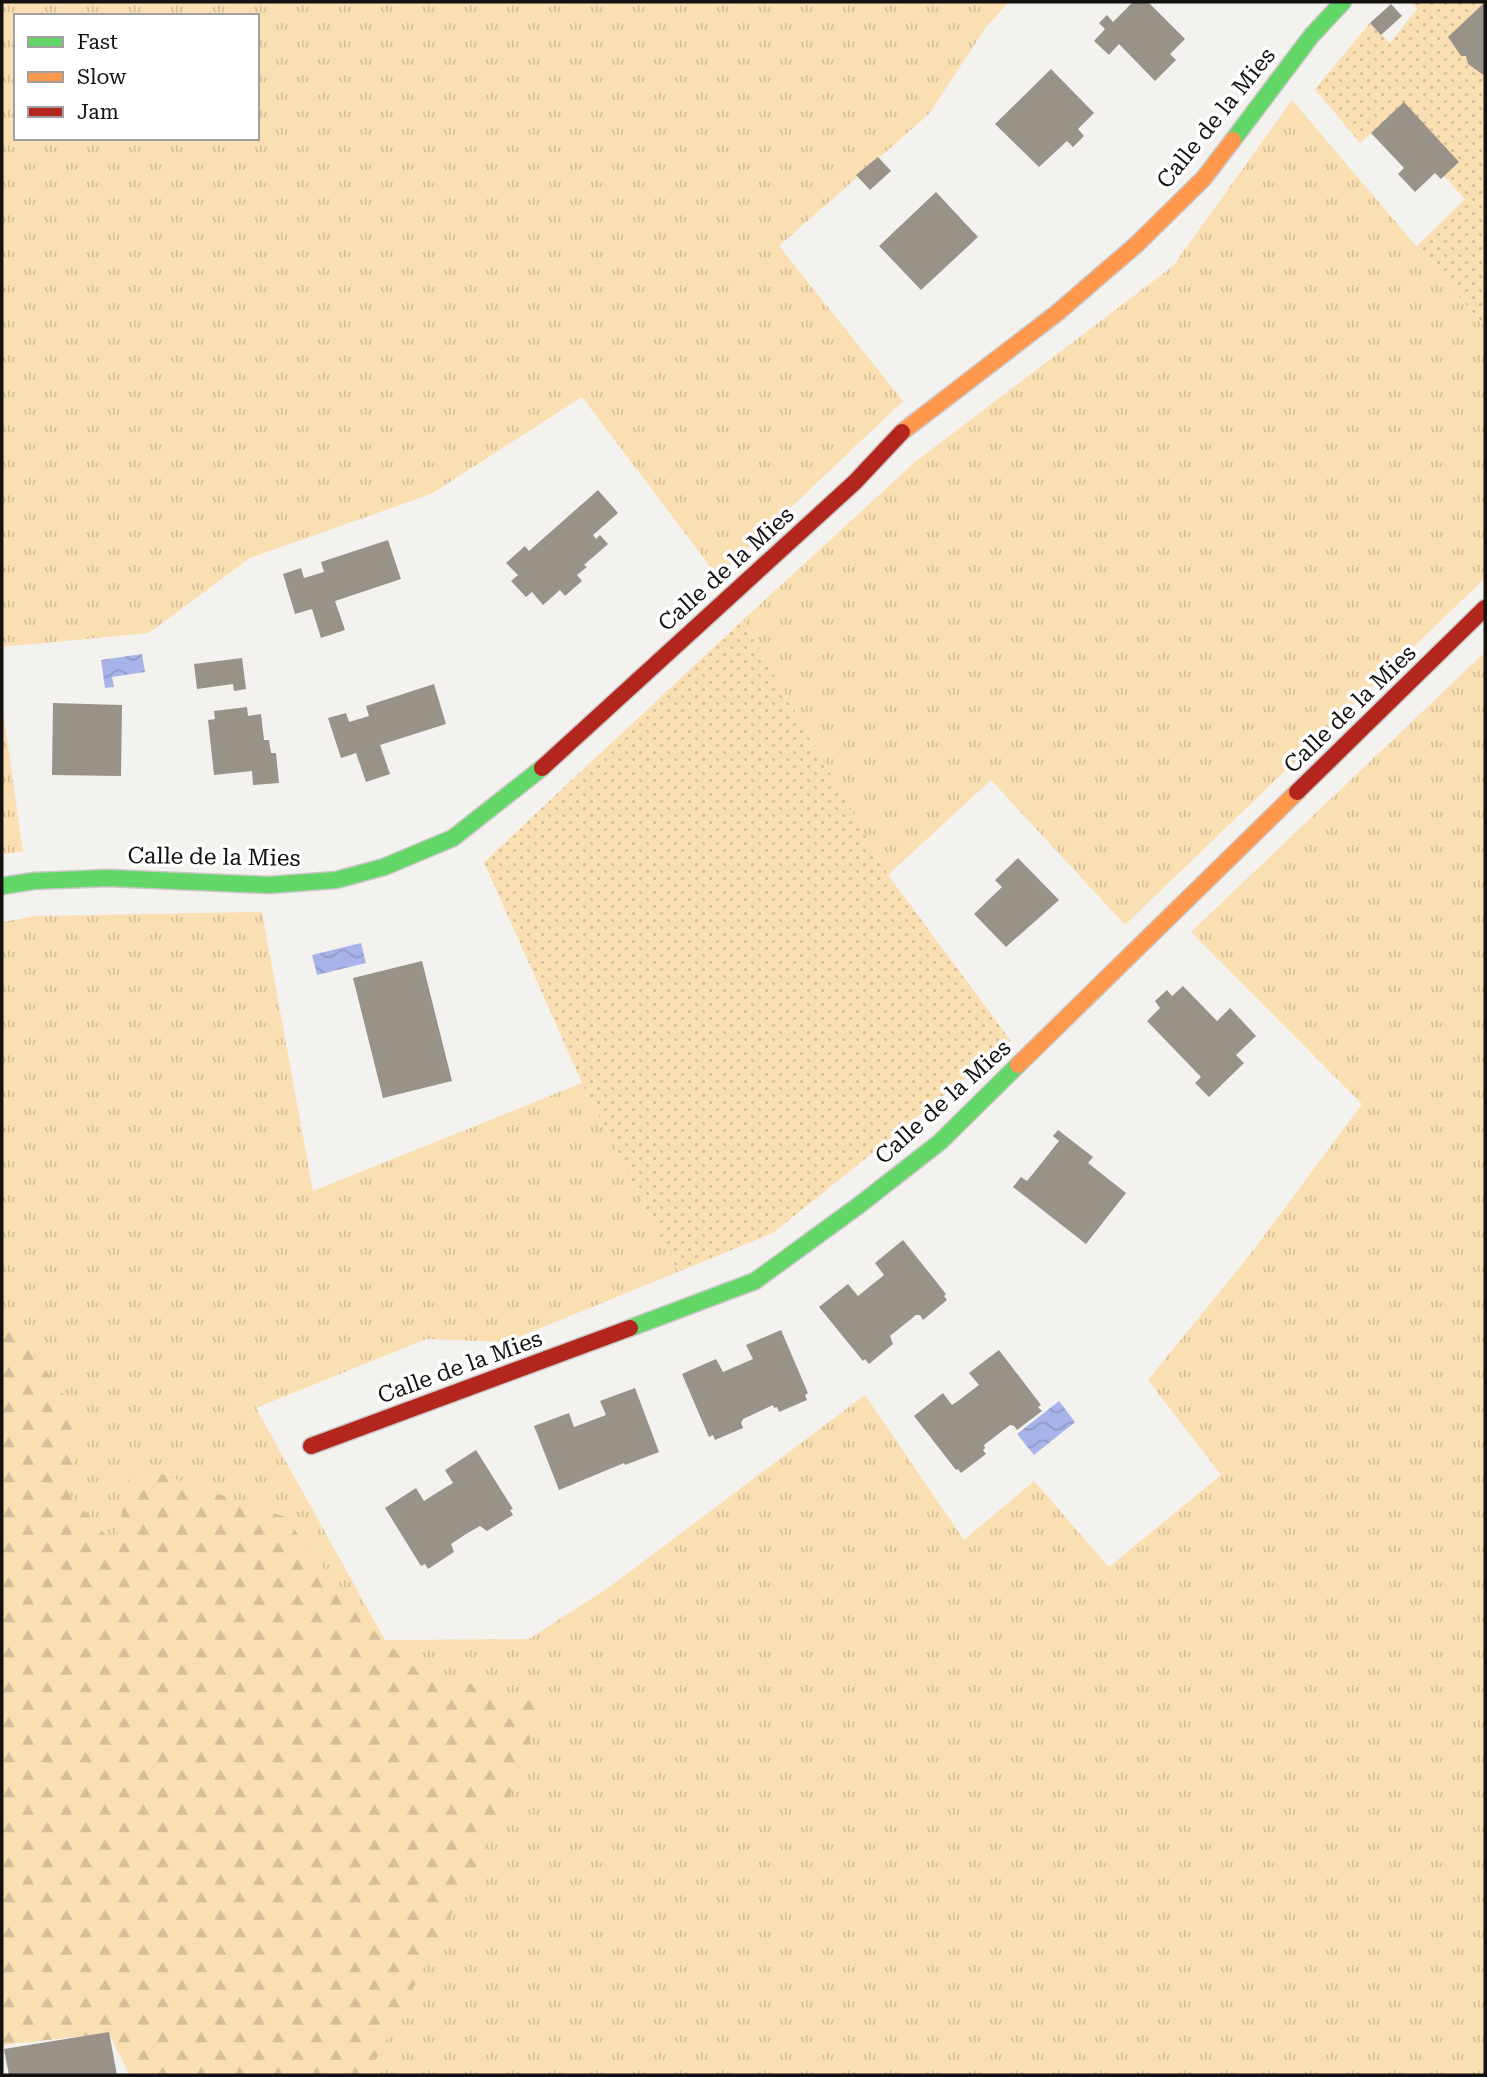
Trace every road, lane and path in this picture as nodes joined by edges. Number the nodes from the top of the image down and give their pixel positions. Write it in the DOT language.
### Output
graph roads {
  1 [pos="1343,2"];
  2 [pos="1485,608"];
  3 [pos="2,886"];
  4 [pos="310,1446"];
  1 -- 3 [label="street, Calle de la Mies"];
  2 -- 4 [label="street, Calle de la Mies"];
}
